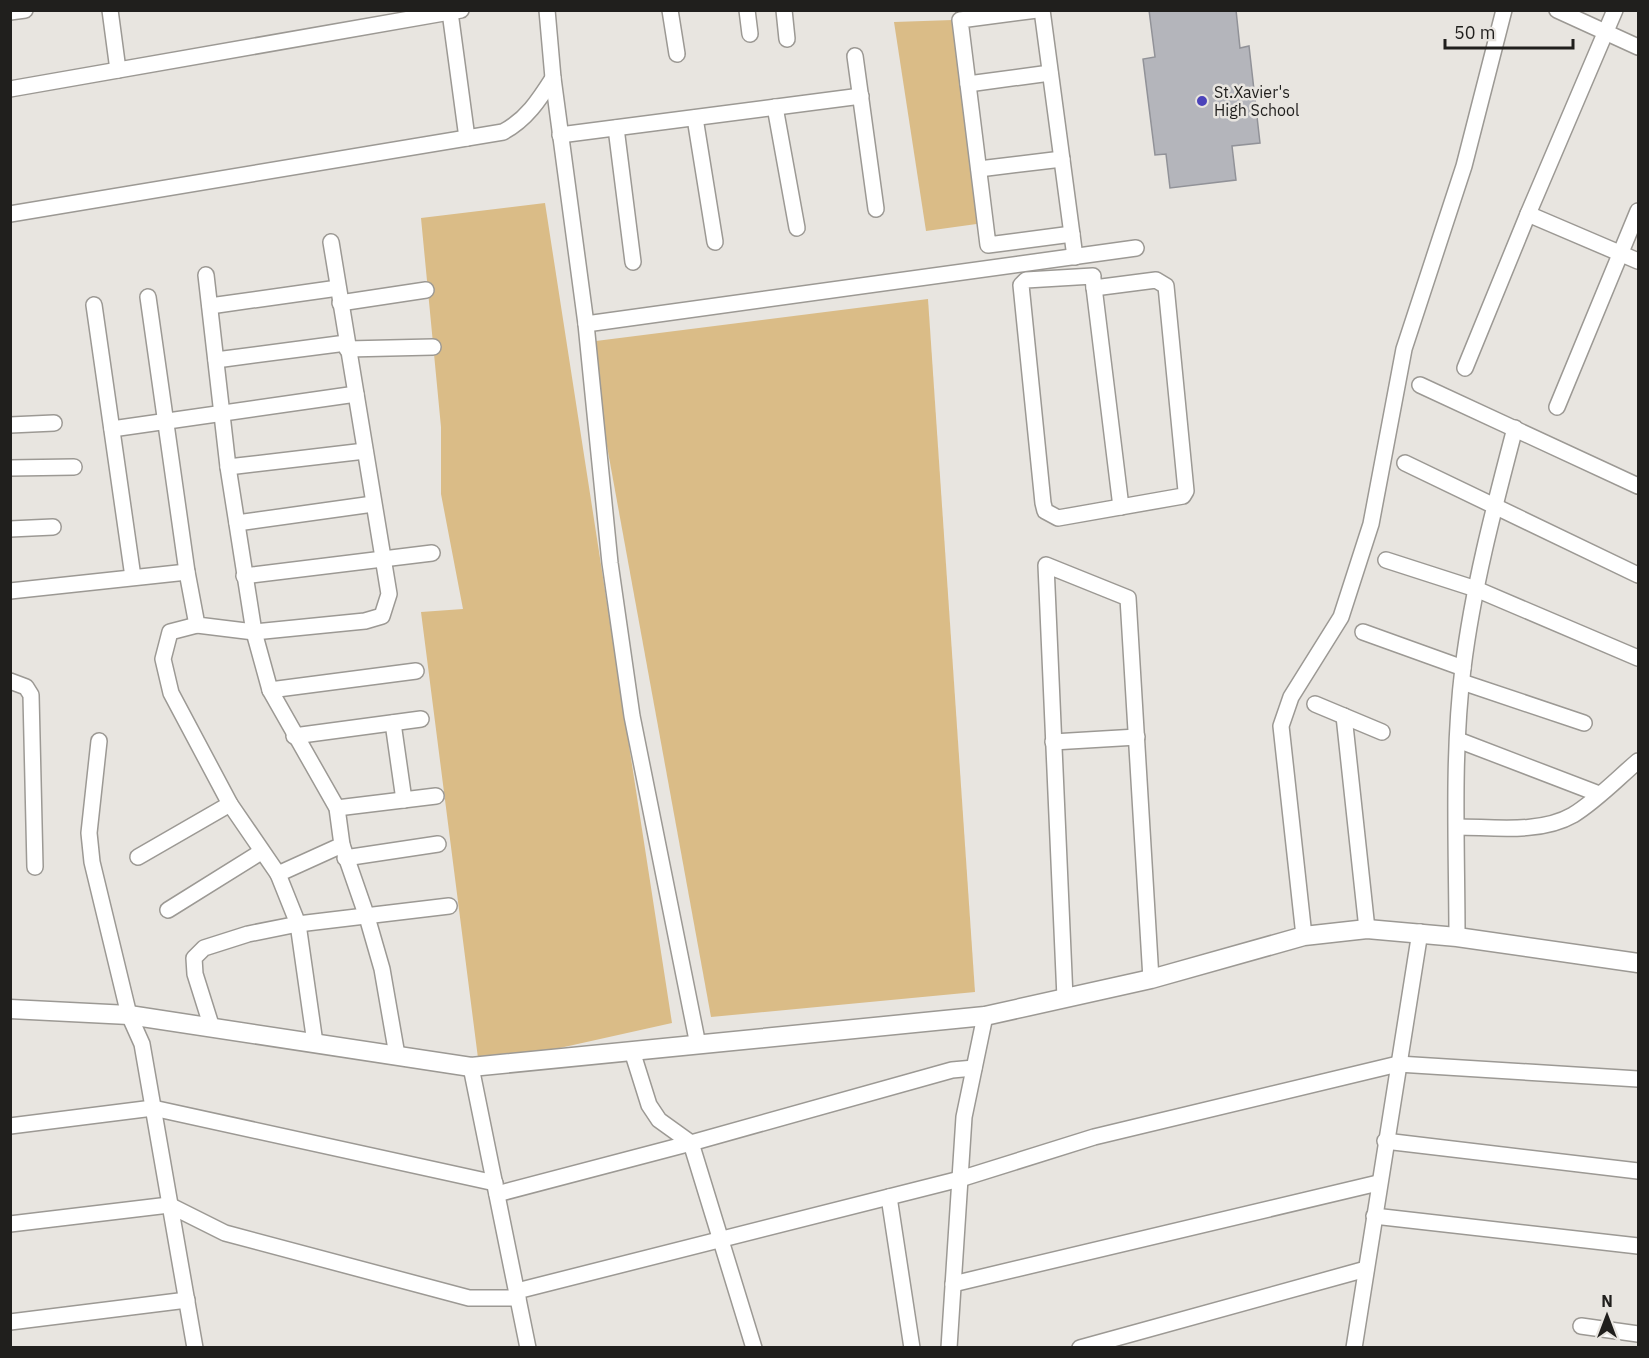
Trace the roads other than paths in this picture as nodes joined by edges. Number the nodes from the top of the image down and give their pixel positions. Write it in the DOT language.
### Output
graph roads {
  1 [pos="25,10"];
  2 [pos="110,10"];
  3 [pos="547,10"];
  4 [pos="670,10"];
  5 [pos="747,10"];
  6 [pos="784,10"];
  7 [pos="1037,10"];
  8 [pos="1042,10"];
  9 [pos="1504,10"];
  10 [pos="1557,10"];
  11 [pos="1616,10"];
  12 [pos="456,11"];
  13 [pos="10,12"];
  14 [pos="1605,32"];
  15 [pos="750,34"];
  16 [pos="788,39"];
  17 [pos="1638,47"];
  18 [pos="676,54"];
  19 [pos="855,56"];
  20 [pos="118,70"];
  21 [pos="1050,73"];
  22 [pos="553,78"];
  23 [pos="968,84"];
  24 [pos="10,89"];
  25 [pos="861,96"];
  26 [pos="775,107"];
  27 [pos="695,118"];
  28 [pos="616,128"];
  29 [pos="560,135"];
  30 [pos="467,138"];
  31 [pos="1062,159"];
  32 [pos="979,170"];
  33 [pos="876,208"];
  34 [pos="1638,211"];
  35 [pos="10,214"];
  36 [pos="1528,214"];
  37 [pos="797,228"];
  38 [pos="1072,234"];
  39 [pos="331,242"];
  40 [pos="715,242"];
  41 [pos="1136,249"];
  42 [pos="1621,253"];
  43 [pos="1091,255"];
  44 [pos="1075,257"];
  45 [pos="1638,261"];
  46 [pos="633,262"];
  47 [pos="206,274"];
  48 [pos="1093,282"];
  49 [pos="338,288"];
  50 [pos="426,290"];
  51 [pos="148,297"];
  52 [pos="340,303"];
  53 [pos="94,305"];
  54 [pos="210,306"];
  55 [pos="586,324"];
  56 [pos="347,346"];
  57 [pos="433,347"];
  58 [pos="216,360"];
  59 [pos="1465,368"];
  60 [pos="1420,384"];
  61 [pos="356,394"];
  62 [pos="1557,407"];
  63 [pos="222,414"];
  64 [pos="166,422"];
  65 [pos="54,423"];
  66 [pos="10,425"];
  67 [pos="1515,428"];
  68 [pos="112,429"];
  69 [pos="365,451"];
  70 [pos="1405,463"];
  71 [pos="74,467"];
  72 [pos="228,467"];
  73 [pos="10,468"];
  74 [pos="1638,486"];
  75 [pos="373,504"];
  76 [pos="1495,505"];
  77 [pos="1121,507"];
  78 [pos="237,522"];
  79 [pos="52,527"];
  80 [pos="10,529"];
  81 [pos="432,553"];
  82 [pos="382,559"];
  83 [pos="1386,560"];
  84 [pos="187,572"];
  85 [pos="1638,575"];
  86 [pos="244,576"];
  87 [pos="133,578"];
  88 [pos="1476,589"];
  89 [pos="10,591"];
  90 [pos="197,625"];
  91 [pos="254,632"];
  92 [pos="1363,632"];
  93 [pos="1638,658"];
  94 [pos="416,671"];
  95 [pos="1462,675"];
  96 [pos="10,681"];
  97 [pos="270,690"];
  98 [pos="1315,704"];
  99 [pos="1344,716"];
  100 [pos="422,719"];
  101 [pos="393,723"];
  102 [pos="1584,723"];
  103 [pos="1382,732"];
  104 [pos="294,736"];
  105 [pos="1137,737"];
  106 [pos="1458,740"];
  107 [pos="99,741"];
  108 [pos="1053,742"];
  109 [pos="1638,762"];
  110 [pos="1599,794"];
  111 [pos="436,796"];
  112 [pos="404,800"];
  113 [pos="230,804"];
  114 [pos="337,808"];
  115 [pos="1457,827"];
  116 [pos="438,844"];
  117 [pos="261,852"];
  118 [pos="343,852"];
  119 [pos="138,857"];
  120 [pos="35,867"];
  121 [pos="278,874"];
  122 [pos="449,906"];
  123 [pos="168,910"];
  124 [pos="367,917"];
  125 [pos="298,924"];
  126 [pos="1367,929"];
  127 [pos="1420,932"];
  128 [pos="1304,936"];
  129 [pos="1457,937"];
  130 [pos="1638,963"];
  131 [pos="1151,979"];
  132 [pos="1065,998"];
  133 [pos="10,1009"];
  134 [pos="129,1015"];
  135 [pos="985,1016"];
  136 [pos="212,1028"];
  137 [pos="315,1043"];
  138 [pos="698,1044"];
  139 [pos="632,1051"];
  140 [pos="397,1055"];
  141 [pos="1398,1064"];
  142 [pos="471,1067"];
  143 [pos="974,1068"];
  144 [pos="1638,1079"];
  145 [pos="153,1108"];
  146 [pos="10,1126"];
  147 [pos="1385,1141"];
  148 [pos="691,1143"];
  149 [pos="1638,1171"];
  150 [pos="960,1179"];
  151 [pos="1378,1183"];
  152 [pos="496,1189"];
  153 [pos="889,1197"];
  154 [pos="169,1205"];
  155 [pos="1374,1216"];
  156 [pos="10,1224"];
  157 [pos="722,1240"];
  158 [pos="1638,1246"];
  159 [pos="1366,1269"];
  160 [pos="953,1284"];
  161 [pos="517,1295"];
  162 [pos="187,1300"];
  163 [pos="10,1322"];
  164 [pos="1581,1326"];
  165 [pos="1638,1334"];
  166 [pos="195,1347"];
  167 [pos="528,1347"];
  168 [pos="754,1347"];
  169 [pos="912,1347"];
  170 [pos="949,1347"];
  171 [pos="1080,1347"];
  172 [pos="1354,1347"];
  1 -- 13 [label="street"];
  2 -- 20 [label="street"];
  3 -- 22 [label="street"];
  4 -- 18 [label="street"];
  5 -- 15 [label="street"];
  6 -- 16 [label="street"];
  7 -- 23 [label="street"];
  8 -- 21 [label="street"];
  9 -- 128 [label="street"];
  10 -- 14 [label="street"];
  11 -- 14 [label="street"];
  12 -- 20 [label="street"];
  12 -- 30 [label="street"];
  14 -- 17 [label="street"];
  14 -- 36 [label="street"];
  19 -- 25 [label="street"];
  20 -- 24 [label="street"];
  21 -- 23 [label="street"];
  21 -- 31 [label="street"];
  22 -- 29 [label="street"];
  22 -- 30 [label="street"];
  23 -- 32 [label="street"];
  25 -- 26 [label="street"];
  25 -- 33 [label="street"];
  26 -- 27 [label="street"];
  26 -- 37 [label="street"];
  27 -- 28 [label="street"];
  27 -- 40 [label="street"];
  28 -- 29 [label="street"];
  28 -- 46 [label="street"];
  29 -- 55 [label="street"];
  30 -- 35 [label="street"];
  31 -- 32 [label="street"];
  31 -- 38 [label="street"];
  32 -- 38 [label="street"];
  34 -- 42 [label="street"];
  36 -- 42 [label="street"];
  36 -- 59 [label="street"];
  38 -- 44 [label="street"];
  39 -- 49 [label="street"];
  41 -- 43 [label="street"];
  42 -- 45 [label="street"];
  42 -- 62 [label="street"];
  43 -- 44 [label="street"];
  43 -- 48 [label="street"];
  44 -- 55 [label="street"];
  47 -- 54 [label="street"];
  48 -- 77 [label="street"];
  48 -- 77 [label="street"];
  48 -- 77 [label="street"];
  49 -- 52 [label="street"];
  49 -- 54 [label="street"];
  50 -- 52 [label="street"];
  51 -- 64 [label="street"];
  52 -- 56 [label="street"];
  53 -- 68 [label="street"];
  54 -- 58 [label="street"];
  55 -- 138 [label="street"];
  56 -- 57 [label="street"];
  56 -- 58 [label="street"];
  56 -- 61 [label="street"];
  58 -- 63 [label="street"];
  60 -- 67 [label="street"];
  61 -- 63 [label="street"];
  61 -- 69 [label="street"];
  63 -- 64 [label="street"];
  63 -- 72 [label="street"];
  64 -- 68 [label="street"];
  64 -- 84 [label="street"];
  65 -- 66 [label="street"];
  67 -- 74 [label="street"];
  67 -- 76 [label="street"];
  68 -- 87 [label="street"];
  69 -- 72 [label="street"];
  69 -- 75 [label="street"];
  70 -- 76 [label="street"];
  71 -- 73 [label="street"];
  72 -- 78 [label="street"];
  75 -- 78 [label="street"];
  75 -- 82 [label="street"];
  76 -- 85 [label="street"];
  76 -- 88 [label="street"];
  78 -- 86 [label="street"];
  79 -- 80 [label="street"];
  81 -- 82 [label="street"];
  82 -- 86 [label="street"];
  82 -- 91 [label="street"];
  83 -- 88 [label="street"];
  84 -- 87 [label="street"];
  84 -- 90 [label="street"];
  86 -- 91 [label="street"];
  87 -- 89 [label="street"];
  88 -- 93 [label="street"];
  88 -- 95 [label="street"];
  90 -- 91 [label="street"];
  90 -- 113 [label="street"];
  91 -- 97 [label="street"];
  92 -- 95 [label="street"];
  94 -- 97 [label="street"];
  95 -- 102 [label="street"];
  95 -- 106 [label="street"];
  96 -- 120 [label="street"];
  97 -- 104 [label="street"];
  98 -- 99 [label="street"];
  99 -- 103 [label="street"];
  99 -- 126 [label="street"];
  100 -- 101 [label="street"];
  101 -- 104 [label="street"];
  101 -- 112 [label="street"];
  104 -- 114 [label="street"];
  105 -- 108 [label="street"];
  105 -- 108 [label="street"];
  105 -- 131 [label="street"];
  106 -- 110 [label="street"];
  106 -- 115 [label="street"];
  107 -- 134 [label="street"];
  108 -- 132 [label="street"];
  109 -- 110 [label="street"];
  110 -- 115 [label="street"];
  111 -- 112 [label="street"];
  112 -- 114 [label="street"];
  113 -- 117 [label="street"];
  113 -- 119 [label="street"];
  114 -- 118 [label="street"];
  115 -- 129 [label="street"];
  116 -- 118 [label="street"];
  117 -- 121 [label="street"];
  117 -- 123 [label="street"];
  118 -- 121 [label="street"];
  118 -- 124 [label="street"];
  121 -- 125 [label="street"];
  122 -- 124 [label="street"];
  124 -- 125 [label="street"];
  124 -- 140 [label="street"];
  125 -- 136 [label="street"];
  125 -- 137 [label="street"];
  126 -- 127 [label="street"];
  126 -- 128 [label="street"];
  127 -- 129 [label="street"];
  127 -- 141 [label="street"];
  128 -- 131 [label="street"];
  129 -- 130 [label="street"];
  131 -- 132 [label="street"];
  132 -- 135 [label="street"];
  133 -- 134 [label="street"];
  134 -- 136 [label="street"];
  134 -- 145 [label="street"];
  135 -- 138 [label="street"];
  135 -- 143 [label="street"];
  136 -- 137 [label="street"];
  137 -- 140 [label="street"];
  138 -- 139 [label="street"];
  139 -- 142 [label="street"];
  139 -- 148 [label="street"];
  140 -- 142 [label="street"];
  141 -- 144 [label="street"];
  141 -- 147 [label="street"];
  141 -- 150 [label="street"];
  142 -- 152 [label="street"];
  143 -- 148 [label="street"];
  143 -- 150 [label="street"];
  145 -- 146 [label="street"];
  145 -- 152 [label="street"];
  145 -- 154 [label="street"];
  147 -- 149 [label="street"];
  147 -- 151 [label="street"];
  148 -- 152 [label="street"];
  148 -- 157 [label="street"];
  150 -- 153 [label="street"];
  150 -- 160 [label="street"];
  151 -- 155 [label="street"];
  151 -- 160 [label="street"];
  152 -- 161 [label="street"];
  153 -- 157 [label="street"];
  153 -- 169 [label="street"];
  154 -- 156 [label="street"];
  154 -- 161 [label="street"];
  154 -- 162 [label="street"];
  155 -- 158 [label="street"];
  155 -- 159 [label="street"];
  157 -- 161 [label="street"];
  157 -- 168 [label="street"];
  159 -- 171 [label="street"];
  159 -- 172 [label="street"];
  160 -- 170 [label="street"];
  161 -- 167 [label="street"];
  162 -- 163 [label="street"];
  162 -- 166 [label="street"];
  164 -- 165 [label="street"];
}
